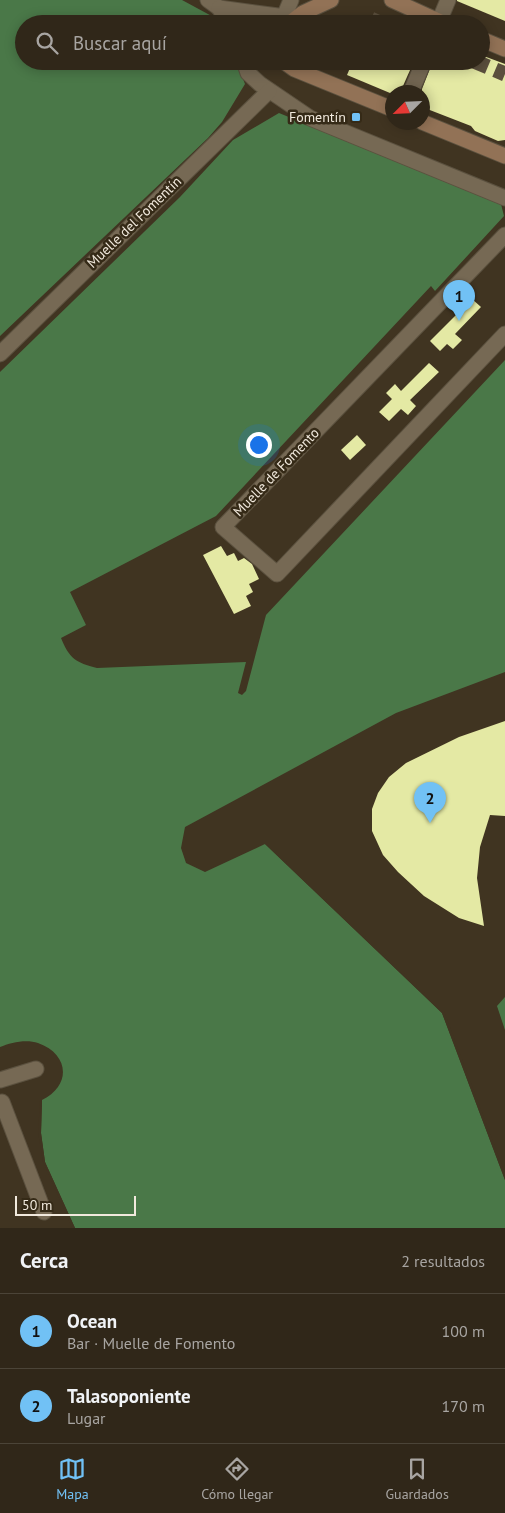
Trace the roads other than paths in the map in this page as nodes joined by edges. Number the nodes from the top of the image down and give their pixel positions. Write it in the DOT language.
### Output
graph roads {
  1 [pos="291,0"];
  2 [pos="331,0"];
  3 [pos="392,0"];
  4 [pos="448,0"];
  5 [pos="214,4"];
  6 [pos="222,15"];
  7 [pos="259,15"];
  8 [pos="285,15"];
  9 [pos="298,15"];
  10 [pos="424,15"];
  11 [pos="443,15"];
  12 [pos="490,43"];
  13 [pos="505,49"];
  14 [pos="247,70"];
  15 [pos="296,70"];
  16 [pos="420,70"];
  17 [pos="414,85"];
  18 [pos="269,91"];
  19 [pos="385,106"];
  20 [pos="430,125"];
  21 [pos="505,156"];
  22 [pos="505,198"];
  23 [pos="505,235"];
  24 [pos="505,334"];
  25 [pos="0,354"];
  26 [pos="36,1069"];
  27 [pos="0,1080"];
  28 [pos="1,1108"];
  29 [pos="42,1212"];
  1 -- 8 [label="street"];
  2 -- 9 [label="street"];
  3 -- 10 [label="street"];
  4 -- 11 [label="street"];
  5 -- 6 [label="street"];
  5 -- 7 [label="street"];
  12 -- 13 [label="street"];
  14 -- 18 [label="street"];
  15 -- 19 [label="street"];
  16 -- 17 [label="street"];
  18 -- 22 [label="street"];
  18 -- 25 [label="street, Muelle del Fomentín"];
  20 -- 21 [label="street"];
  23 -- 24 [label="street, Muelle de Fomento"];
  26 -- 27 [label="street"];
  28 -- 29 [label="street"];
}
